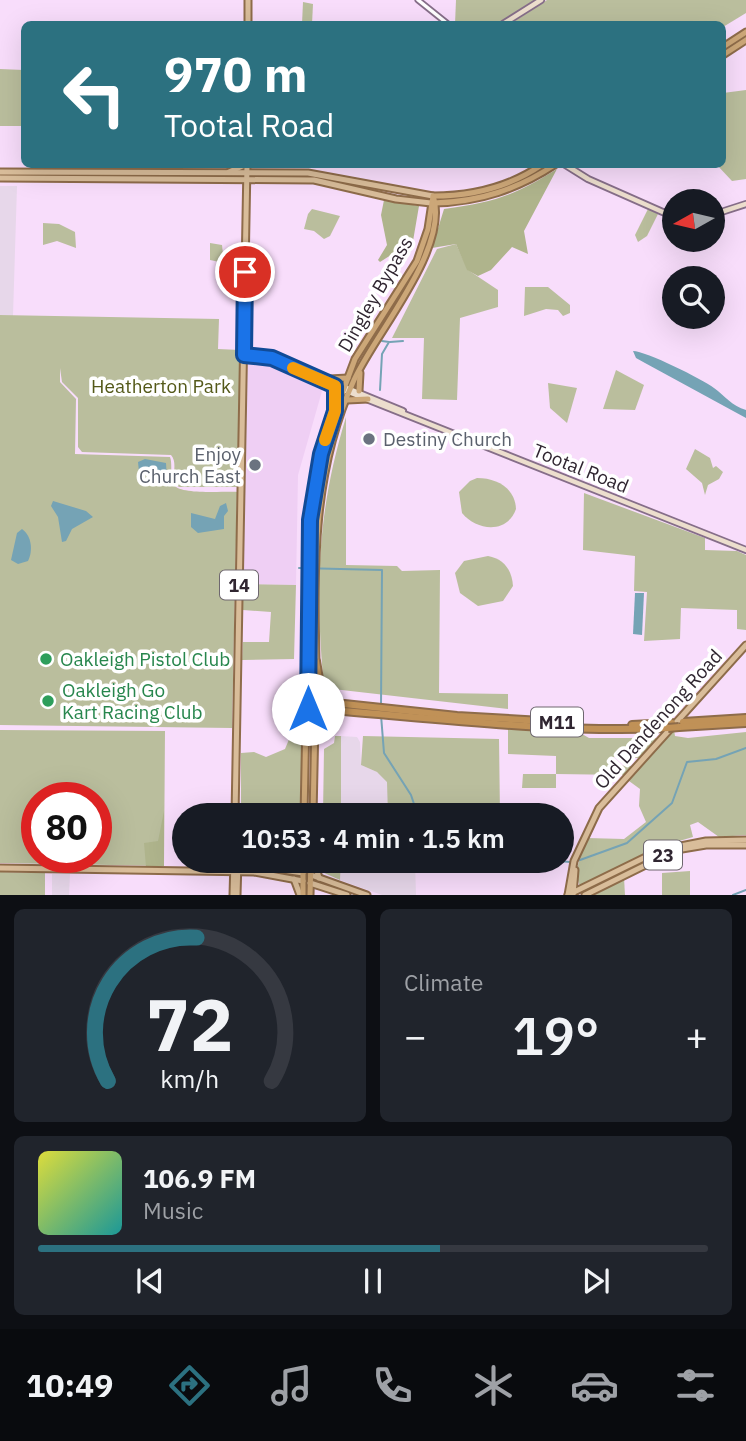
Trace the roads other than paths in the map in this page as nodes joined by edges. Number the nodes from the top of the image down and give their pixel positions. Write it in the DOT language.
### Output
graph roads {
  1 [pos="248,0"];
  2 [pos="418,0"];
  3 [pos="541,0"];
  4 [pos="248,21"];
  5 [pos="444,21"];
  6 [pos="508,21"];
  7 [pos="746,32"];
  8 [pos="746,40"];
  9 [pos="726,45"];
  10 [pos="726,53"];
  11 [pos="238,168"];
  12 [pos="248,168"];
  13 [pos="252,168"];
  14 [pos="535,168"];
  15 [pos="549,168"];
  16 [pos="570,168"];
  17 [pos="575,168"];
  18 [pos="0,172"];
  19 [pos="229,172"];
  20 [pos="256,172"];
  21 [pos="13,175"];
  22 [pos="583,177"];
  23 [pos="0,178"];
  24 [pos="239,178"];
  25 [pos="247,182"];
  26 [pos="479,199"];
  27 [pos="433,200"];
  28 [pos="423,202"];
  29 [pos="746,204"];
  30 [pos="725,211"];
  31 [pos="662,212"];
  32 [pos="436,216"];
  33 [pos="428,229"];
  34 [pos="244,355"];
  35 [pos="364,360"];
  36 [pos="297,369"];
  37 [pos="348,378"];
  38 [pos="329,379"];
  39 [pos="335,386"];
  40 [pos="347,388"];
  41 [pos="359,391"];
  42 [pos="368,399"];
  43 [pos="347,400"];
  44 [pos="335,411"];
  45 [pos="406,413"];
  46 [pos="746,550"];
  47 [pos="311,568"];
  48 [pos="746,645"];
  49 [pos="316,661"];
  50 [pos="312,702"];
  51 [pos="327,702"];
  52 [pos="381,711"];
  53 [pos="361,712"];
  54 [pos="315,720"];
  55 [pos="746,720"];
  56 [pos="235,803"];
  57 [pos="305,803"];
  58 [pos="313,803"];
  59 [pos="746,843"];
  60 [pos="577,853"];
  61 [pos="0,868"];
  62 [pos="172,870"];
  63 [pos="225,873"];
  64 [pos="236,873"];
  65 [pos="260,873"];
  66 [pos="303,873"];
  67 [pos="318,873"];
  68 [pos="310,875"];
  69 [pos="292,878"];
  70 [pos="320,878"];
  71 [pos="303,881"];
  72 [pos="574,881"];
  73 [pos="310,883"];
  74 [pos="336,891"];
  75 [pos="235,893"];
  76 [pos="587,893"];
  77 [pos="302,895"];
  78 [pos="311,895"];
  79 [pos="346,895"];
  80 [pos="364,895"];
  81 [pos="571,895"];
  1 -- 4 [label="main road"];
  2 -- 5 [label="street"];
  3 -- 6 [label="main road"];
  7 -- 9 [label="highway"];
  8 -- 10 [label="highway"];
  11 -- 19 [label="main road"];
  12 -- 25 [label="main road, 14"];
  13 -- 20 [label="main road"];
  14 -- 27 [label="highway"];
  15 -- 26 [label="highway"];
  16 -- 22 [label="main road"];
  17 -- 22 [label="main road"];
  18 -- 21 [label="main road"];
  19 -- 21 [label="main road"];
  19 -- 25 [label="main road"];
  20 -- 25 [label="main road"];
  20 -- 27 [label="main road"];
  21 -- 23 [label="main road"];
  21 -- 24 [label="main road"];
  22 -- 31 [label="main road"];
  24 -- 25 [label="main road"];
  24 -- 25 [label="main road"];
  25 -- 28 [label="main road"];
  25 -- 34 [label="main road, 14"];
  26 -- 27 [label="highway"];
  26 -- 32 [label="highway"];
  27 -- 28 [label="main road"];
  27 -- 32 [label="highway, Dingley Bypass"];
  27 -- 33 [label="highway, Dingley Bypass"];
  28 -- 33 [label="main road"];
  29 -- 30 [label="main road"];
  32 -- 35 [label="highway, Dingley Bypass"];
  33 -- 37 [label="highway, Dingley Bypass"];
  34 -- 36 [label="main road, Tootal Road"];
  34 -- 56 [label="main road, 14"];
  35 -- 40 [label="highway, Dingley Bypass"];
  35 -- 41 [label="highway"];
  36 -- 38 [label="main road, Tootal Road"];
  36 -- 39 [label="main road, Tootal Road"];
  37 -- 38 [label="highway"];
  37 -- 40 [label="highway, Dingley Bypass"];
  38 -- 40 [label="main road, Tootal Road"];
  39 -- 40 [label="main road, Tootal Road"];
  39 -- 44 [label="highway"];
  40 -- 41 [label="main road, Tootal Road"];
  40 -- 42 [label="main road, Tootal Road"];
  40 -- 43 [label="highway, Dingley Bypass"];
  40 -- 44 [label="highway, Dingley Bypass"];
  41 -- 45 [label="main road, Tootal Road"];
  42 -- 43 [label="highway"];
  42 -- 45 [label="main road, Tootal Road"];
  43 -- 47 [label="highway, Dingley Bypass"];
  44 -- 47 [label="highway, Dingley Bypass"];
  45 -- 46 [label="main road, Tootal Road"];
  47 -- 49 [label="highway, Dingley Bypass"];
  47 -- 50 [label="highway, Dingley Bypass"];
  48 -- 60 [label="main road, Old Dandenong Road"];
  49 -- 50 [label="highway, Dingley Bypass"];
  49 -- 51 [label="highway"];
  50 -- 51 [label="highway, M11"];
  50 -- 53 [label="highway, M11"];
  50 -- 54 [label="highway, Dingley Bypass"];
  50 -- 57 [label="highway, Dingley Bypass"];
  51 -- 52 [label="highway, M11"];
  52 -- 53 [label="highway, M11"];
  52 -- 55 [label="highway, M11, bridge"];
  53 -- 54 [label="highway, M11"];
  54 -- 58 [label="highway, Dingley Bypass"];
  59 -- 76 [label="main road, 23"];
  59 -- 76 [label="main road, 23"];
  60 -- 72 [label="main road, Old Dandenong Road"];
  60 -- 81 [label="main road, Old Dandenong Road"];
  61 -- 62 [label="main road"];
  63 -- 75 [label="main road"];
  64 -- 75 [label="main road"];
  65 -- 69 [label="main road"];
  66 -- 68 [label="highway"];
  66 -- 71 [label="highway"];
  67 -- 70 [label="main road"];
  68 -- 70 [label="main road"];
  68 -- 73 [label="highway"];
  69 -- 71 [label="main road"];
  69 -- 77 [label="main road"];
  70 -- 80 [label="main road"];
  71 -- 73 [label="highway"];
  71 -- 77 [label="highway"];
  72 -- 76 [label="main road"];
  72 -- 81 [label="main road, Old Dandenong Road"];
  73 -- 74 [label="main road"];
  73 -- 78 [label="highway"];
  74 -- 78 [label="main road"];
  74 -- 79 [label="main road"];
  76 -- 81 [label="main road, 23"];
}
